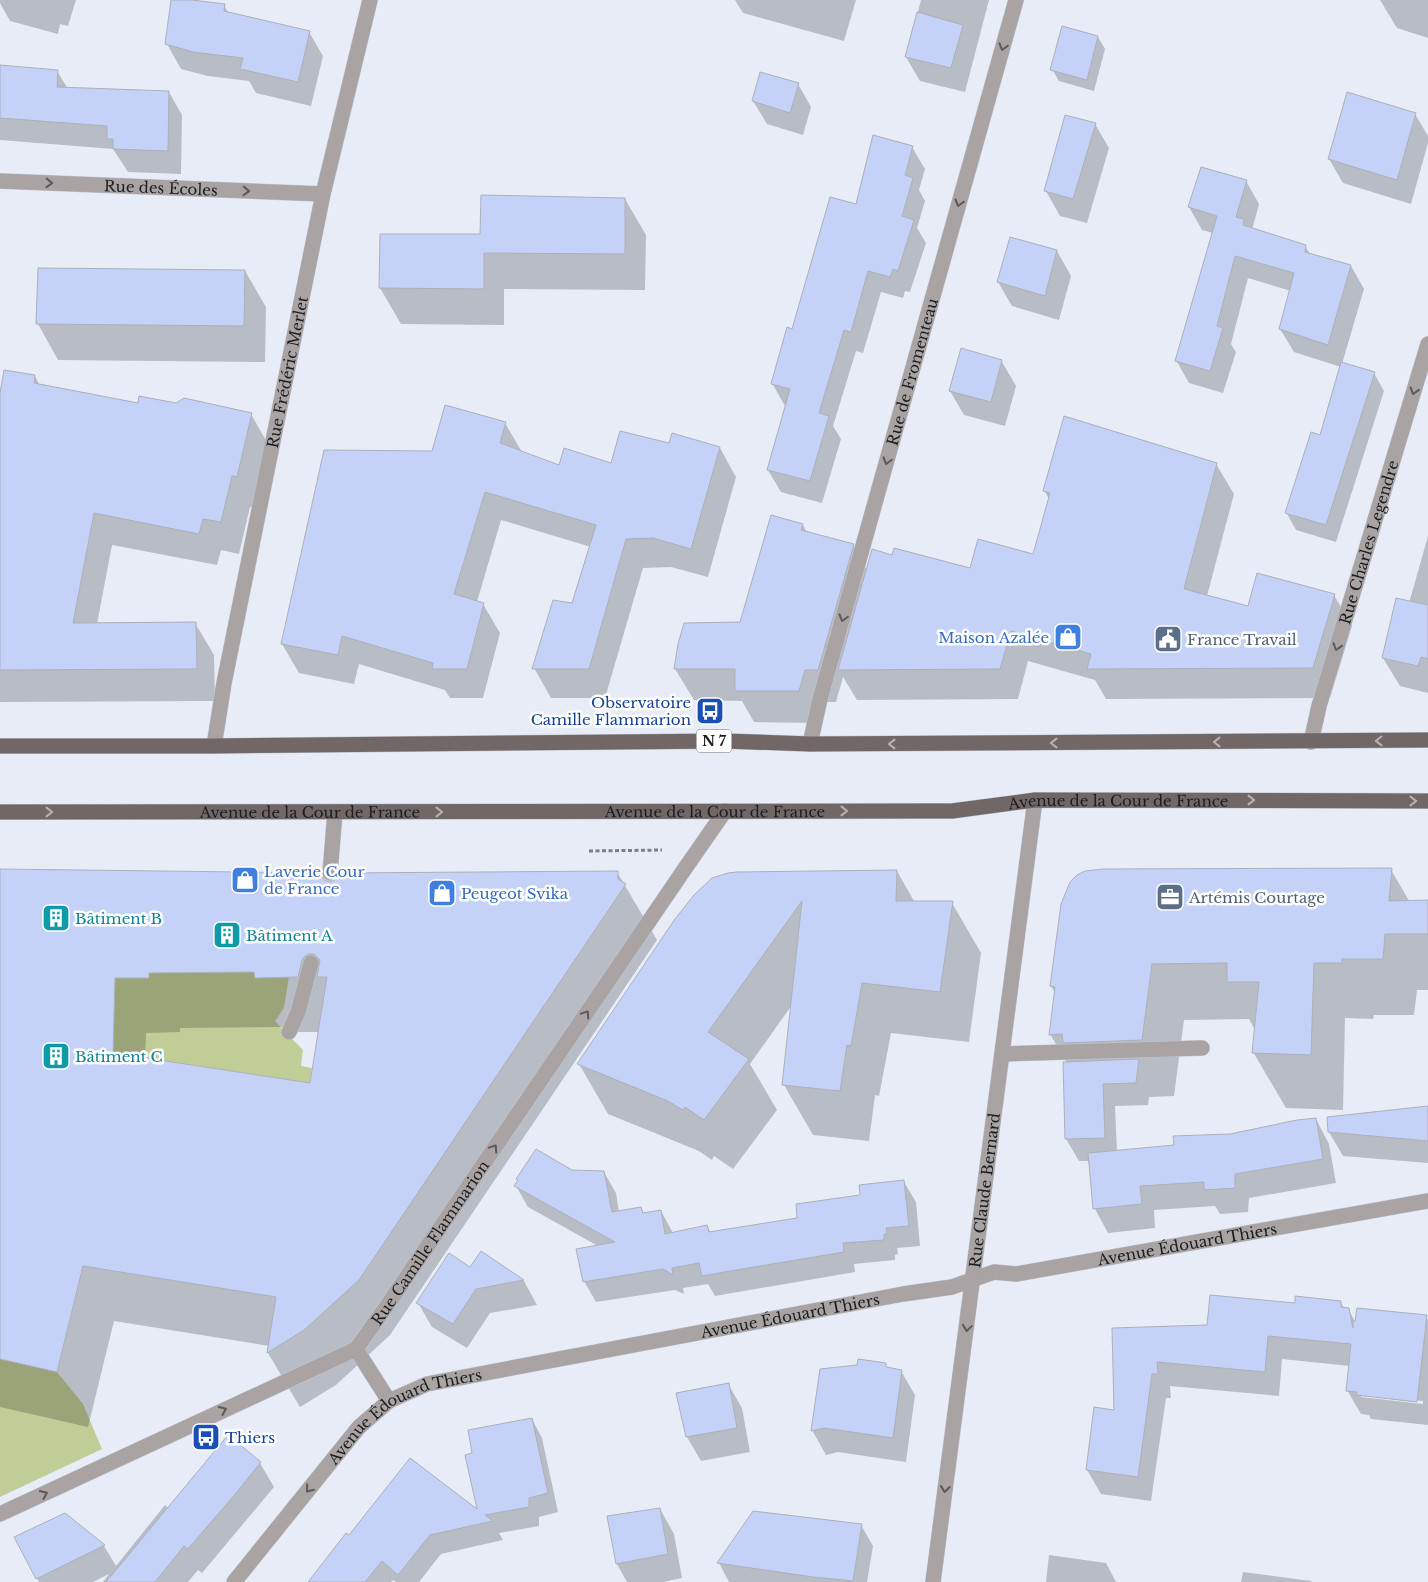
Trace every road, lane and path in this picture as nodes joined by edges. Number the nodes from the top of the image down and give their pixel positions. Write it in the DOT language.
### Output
graph roads {
  1 [pos="370,0"];
  2 [pos="1016,0"];
  3 [pos="0,181"];
  4 [pos="324,194"];
  5 [pos="1428,344"];
  6 [pos="1428,740"];
  7 [pos="1311,742"];
  8 [pos="810,744"];
  9 [pos="0,746"];
  10 [pos="214,746"];
  11 [pos="1035,800"];
  12 [pos="1428,801"];
  13 [pos="0,812"];
  14 [pos="335,812"];
  15 [pos="725,812"];
  16 [pos="669,850"];
  17 [pos="589,851"];
  18 [pos="330,873"];
  19 [pos="311,962"];
  20 [pos="289,1032"];
  21 [pos="1202,1048"];
  22 [pos="1002,1054"];
  23 [pos="1428,1201"];
  24 [pos="973,1279"];
  25 [pos="356,1349"];
  26 [pos="389,1401"];
  27 [pos="0,1514"];
  28 [pos="234,1582"];
  29 [pos="933,1582"];
  1 -- 4 [label="street, Rue Frédéric Merlet"];
  2 -- 8 [label="street, Rue de Fromenteau, one-way"];
  3 -- 4 [label="street, Rue des Écoles, one-way"];
  4 -- 10 [label="street, Rue Frédéric Merlet"];
  5 -- 7 [label="street, Rue Charles Legendre, one-way"];
  6 -- 7 [label="main road, N 7, one-way"];
  7 -- 8 [label="main road, N 7, one-way"];
  8 -- 10 [label="main road, N 7"];
  9 -- 10 [label="main road, N 7"];
  11 -- 12 [label="main road, Avenue de la Cour de France, one-way"];
  15 -- 11 [label="main road, Avenue de la Cour de France, one-way"];
  11 -- 22 [label="street, Rue Claude Bernard"];
  13 -- 14 [label="main road, Avenue de la Cour de France, one-way"];
  14 -- 15 [label="main road, Avenue de la Cour de France, one-way"];
  14 -- 18 [label="street"];
  25 -- 15 [label="street, Rue Camille Flammarion, one-way"];
  16 -- 17 [label="path"];
  19 -- 20 [label="street"];
  21 -- 22 [label="street"];
  22 -- 24 [label="street, Rue Claude Bernard"];
  23 -- 24 [label="street, Avenue Édouard Thiers"];
  24 -- 26 [label="street, Avenue Édouard Thiers"];
  24 -- 29 [label="street, Rue Claude Bernard, one-way"];
  25 -- 26 [label="street"];
  27 -- 25 [label="street, Rue Camille Flammarion, one-way"];
  26 -- 28 [label="street, Avenue Édouard Thiers, one-way"];
}
